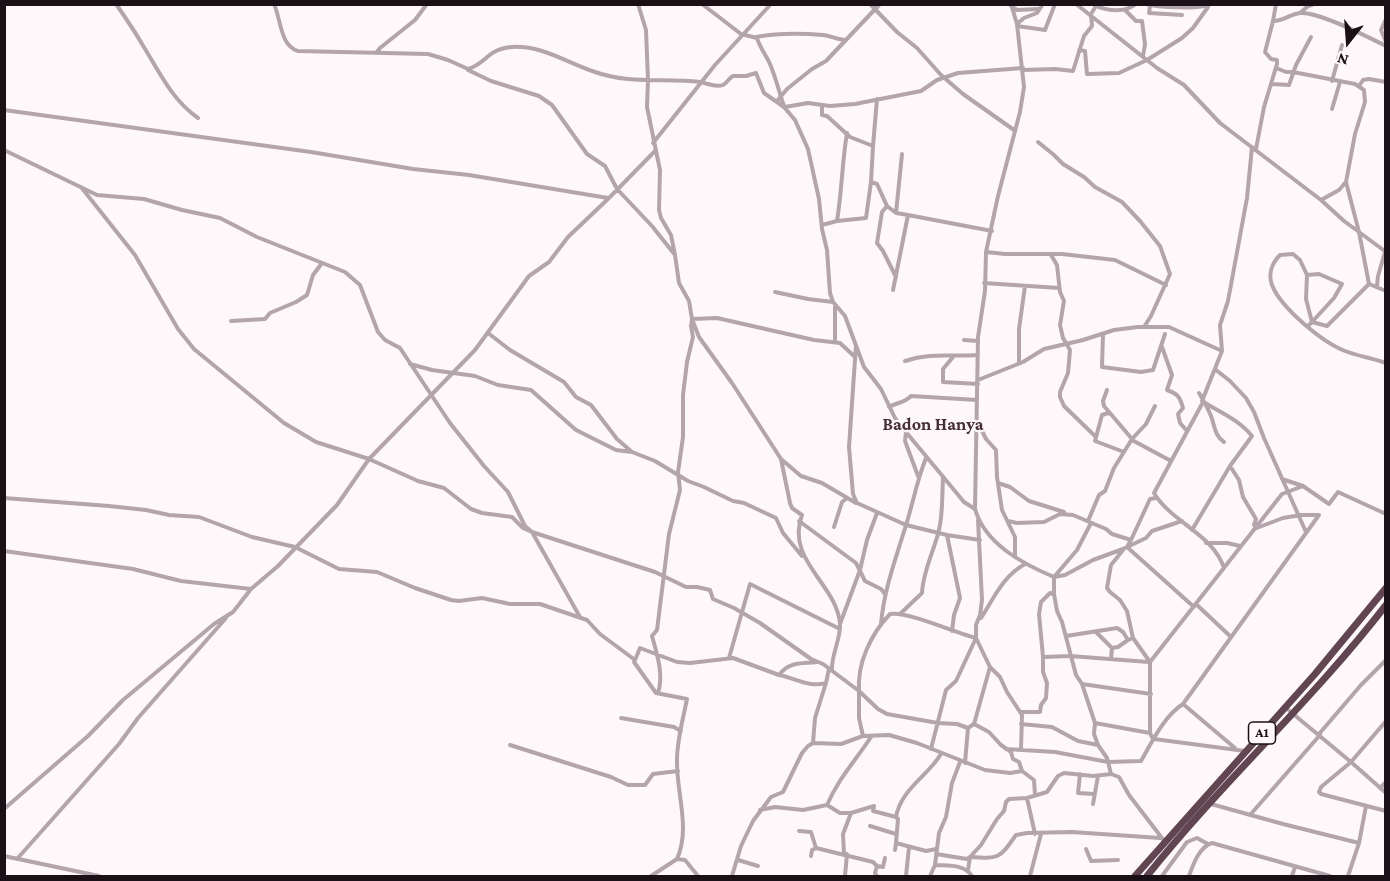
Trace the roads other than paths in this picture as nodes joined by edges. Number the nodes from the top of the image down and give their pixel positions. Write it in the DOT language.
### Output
graph roads {
  1 [pos="116,4"];
  2 [pos="274,4"];
  3 [pos="427,4"];
  4 [pos="638,4"];
  5 [pos="702,4"];
  6 [pos="771,4"];
  7 [pos="870,4"];
  8 [pos="880,4"];
  9 [pos="1043,4"];
  10 [pos="1055,4"];
  11 [pos="1076,4"];
  12 [pos="1136,4"];
  13 [pos="1276,4"];
  14 [pos="1314,4"];
  15 [pos="1011,5"];
  16 [pos="1096,5"];
  17 [pos="1148,5"];
  18 [pos="1209,6"];
  19 [pos="1038,8"];
  20 [pos="1125,10"];
  21 [pos="875,11"];
  22 [pos="1300,13"];
  23 [pos="1182,15"];
  24 [pos="1091,17"];
  25 [pos="1386,19"];
  26 [pos="1273,21"];
  27 [pos="1017,25"];
  28 [pos="744,36"];
  29 [pos="755,37"];
  30 [pos="1311,37"];
  31 [pos="846,40"];
  32 [pos="1386,44"];
  33 [pos="1342,45"];
  34 [pos="1078,50"];
  35 [pos="377,53"];
  36 [pos="1143,56"];
  37 [pos="1148,60"];
  38 [pos="1276,68"];
  39 [pos="468,69"];
  40 [pos="1023,69"];
  41 [pos="1293,72"];
  42 [pos="945,78"];
  43 [pos="648,80"];
  44 [pos="1332,81"];
  45 [pos="1340,82"];
  46 [pos="1386,82"];
  47 [pos="702,83"];
  48 [pos="1272,84"];
  49 [pos="1359,86"];
  50 [pos="781,95"];
  51 [pos="876,99"];
  52 [pos="777,101"];
  53 [pos="822,105"];
  54 [pos="785,107"];
  55 [pos="1332,109"];
  56 [pos="4,110"];
  57 [pos="198,118"];
  58 [pos="1014,130"];
  59 [pos="847,133"];
  60 [pos="1038,142"];
  61 [pos="653,143"];
  62 [pos="873,146"];
  63 [pos="1254,147"];
  64 [pos="4,150"];
  65 [pos="656,150"];
  66 [pos="902,154"];
  67 [pos="871,182"];
  68 [pos="1346,182"];
  69 [pos="81,188"];
  70 [pos="617,189"];
  71 [pos="609,198"];
  72 [pos="1321,200"];
  73 [pos="887,206"];
  74 [pos="896,213"];
  75 [pos="908,215"];
  76 [pos="837,220"];
  77 [pos="822,225"];
  78 [pos="992,231"];
  79 [pos="1359,232"];
  80 [pos="986,252"];
  81 [pos="1385,252"];
  82 [pos="675,255"];
  83 [pos="1052,255"];
  84 [pos="322,263"];
  85 [pos="1307,275"];
  86 [pos="896,277"];
  87 [pos="984,283"];
  88 [pos="1369,284"];
  89 [pos="1166,285"];
  90 [pos="1025,286"];
  91 [pos="1377,286"];
  92 [pos="1059,288"];
  93 [pos="893,290"];
  94 [pos="1386,291"];
  95 [pos="775,292"];
  96 [pos="834,303"];
  97 [pos="692,319"];
  98 [pos="231,321"];
  99 [pos="1310,324"];
  100 [pos="1144,327"];
  101 [pos="488,333"];
  102 [pos="1103,334"];
  103 [pos="1165,334"];
  104 [pos="964,340"];
  105 [pos="856,341"];
  106 [pos="978,341"];
  107 [pos="835,342"];
  108 [pos="1067,344"];
  109 [pos="1161,346"];
  110 [pos="1222,351"];
  111 [pos="978,355"];
  112 [pos="954,356"];
  113 [pos="855,357"];
  114 [pos="905,361"];
  115 [pos="1019,363"];
  116 [pos="1386,363"];
  117 [pos="410,364"];
  118 [pos="1216,370"];
  119 [pos="454,373"];
  120 [pos="978,382"];
  121 [pos="1107,390"];
  122 [pos="1200,393"];
  123 [pos="431,398"];
  124 [pos="977,399"];
  125 [pos="1103,401"];
  126 [pos="1203,401"];
  127 [pos="1155,406"];
  128 [pos="890,407"];
  129 [pos="1102,415"];
  130 [pos="1112,415"];
  131 [pos="976,421"];
  132 [pos="1187,431"];
  133 [pos="906,433"];
  134 [pos="1096,437"];
  135 [pos="1132,440"];
  136 [pos="1224,442"];
  137 [pos="632,452"];
  138 [pos="1124,452"];
  139 [pos="926,458"];
  140 [pos="369,459"];
  141 [pos="781,459"];
  142 [pos="1171,461"];
  143 [pos="1230,466"];
  144 [pos="679,476"];
  145 [pos="919,477"];
  146 [pos="943,478"];
  147 [pos="1282,479"];
  148 [pos="998,483"];
  149 [pos="1303,486"];
  150 [pos="1288,492"];
  151 [pos="4,498"];
  152 [pos="1156,498"];
  153 [pos="846,499"];
  154 [pos="857,503"];
  155 [pos="975,509"];
  156 [pos="876,513"];
  157 [pos="1067,514"];
  158 [pos="1386,514"];
  159 [pos="1298,515"];
  160 [pos="978,516"];
  161 [pos="1006,520"];
  162 [pos="800,521"];
  163 [pos="1182,521"];
  164 [pos="1089,522"];
  165 [pos="906,525"];
  166 [pos="834,527"];
  167 [pos="1253,529"];
  168 [pos="1192,530"];
  169 [pos="532,532"];
  170 [pos="939,532"];
  171 [pos="1306,533"];
  172 [pos="947,535"];
  173 [pos="980,540"];
  174 [pos="1131,540"];
  175 [pos="1206,543"];
  176 [pos="1240,546"];
  177 [pos="295,547"];
  178 [pos="1125,548"];
  179 [pos="4,551"];
  180 [pos="1015,557"];
  181 [pos="805,558"];
  182 [pos="1025,564"];
  183 [pos="1224,567"];
  184 [pos="860,570"];
  185 [pos="664,576"];
  186 [pos="1054,577"];
  187 [pos="251,588"];
  188 [pos="1386,588"];
  189 [pos="885,594"];
  190 [pos="1054,594"];
  191 [pos="1195,605"];
  192 [pos="1386,605"];
  193 [pos="742,612"];
  194 [pos="231,613"];
  195 [pos="899,614"];
  196 [pos="580,617"];
  197 [pos="881,625"];
  198 [pos="976,625"];
  199 [pos="840,627"];
  200 [pos="952,631"];
  201 [pos="1096,632"];
  202 [pos="1066,636"];
  203 [pos="1231,637"];
  204 [pos="1133,638"];
  205 [pos="976,639"];
  206 [pos="1128,640"];
  207 [pos="1112,648"];
  208 [pos="658,654"];
  209 [pos="1070,656"];
  210 [pos="1043,657"];
  211 [pos="729,658"];
  212 [pos="1111,659"];
  213 [pos="635,660"];
  214 [pos="1386,660"];
  215 [pos="818,662"];
  216 [pos="1150,662"];
  217 [pos="990,667"];
  218 [pos="830,669"];
  219 [pos="779,675"];
  220 [pos="826,683"];
  221 [pos="1082,684"];
  222 [pos="859,691"];
  223 [pos="658,693"];
  224 [pos="1151,694"];
  225 [pos="1183,704"];
  226 [pos="1285,707"];
  227 [pos="1021,712"];
  228 [pos="1294,713"];
  229 [pos="621,718"];
  230 [pos="1386,721"];
  231 [pos="938,723"];
  232 [pos="1095,723"];
  233 [pos="974,724"];
  234 [pos="1021,724"];
  235 [pos="968,728"];
  236 [pos="681,731"];
  237 [pos="1150,733"];
  238 [pos="1319,735"];
  239 [pos="863,736"];
  240 [pos="872,736"];
  241 [pos="1154,739"];
  242 [pos="813,743"];
  243 [pos="1098,745"];
  244 [pos="510,746"];
  245 [pos="931,749"];
  246 [pos="1006,749"];
  247 [pos="1022,749"];
  248 [pos="1236,749"];
  249 [pos="1245,751"];
  250 [pos="941,754"];
  251 [pos="1108,762"];
  252 [pos="1351,762"];
  253 [pos="963,763"];
  254 [pos="678,771"];
  255 [pos="1022,771"];
  256 [pos="1080,774"];
  257 [pos="1111,774"];
  258 [pos="1098,776"];
  259 [pos="1386,782"];
  260 [pos="1380,788"];
  261 [pos="1386,793"];
  262 [pos="1094,794"];
  263 [pos="1035,795"];
  264 [pos="1027,798"];
  265 [pos="827,804"];
  266 [pos="1093,804"];
  267 [pos="1211,804"];
  268 [pos="1366,806"];
  269 [pos="4,809"];
  270 [pos="760,810"];
  271 [pos="1386,811"];
  272 [pos="851,813"];
  273 [pos="1250,815"];
  274 [pos="896,817"];
  275 [pos="870,826"];
  276 [pos="799,831"];
  277 [pos="896,834"];
  278 [pos="1038,834"];
  279 [pos="1166,842"];
  280 [pos="896,843"];
  281 [pos="1359,843"];
  282 [pos="1209,844"];
  283 [pos="909,847"];
  284 [pos="816,848"];
  285 [pos="1086,849"];
  286 [pos="895,850"];
  287 [pos="936,852"];
  288 [pos="845,854"];
  289 [pos="4,856"];
  290 [pos="811,856"];
  291 [pos="970,857"];
  292 [pos="885,858"];
  293 [pos="17,859"];
  294 [pos="676,859"];
  295 [pos="738,860"];
  296 [pos="1118,860"];
  297 [pos="935,865"];
  298 [pos="758,866"];
  299 [pos="877,866"];
  300 [pos="1295,867"];
  301 [pos="968,870"];
  302 [pos="99,876"];
  303 [pos="651,876"];
  304 [pos="698,876"];
  305 [pos="733,876"];
  306 [pos="845,876"];
  307 [pos="877,876"];
  308 [pos="906,876"];
  309 [pos="930,876"];
  310 [pos="972,876"];
  311 [pos="1030,876"];
  312 [pos="1135,876"];
  313 [pos="1147,876"];
  314 [pos="1162,876"];
  315 [pos="1190,876"];
  316 [pos="1292,876"];
  317 [pos="1330,876"];
  318 [pos="1348,876"];
  1 -- 57 [label="street"];
  2 -- 35 [label="street"];
  3 -- 35 [label="street"];
  4 -- 43 [label="street"];
  5 -- 28 [label="street"];
  6 -- 28 [label="street"];
  7 -- 21 [label="street"];
  8 -- 21 [label="street"];
  9 -- 19 [label="street"];
  10 -- 27 [label="street"];
  11 -- 24 [label="street"];
  12 -- 20 [label="street"];
  13 -- 26 [label="street"];
  14 -- 22 [label="street"];
  15 -- 19 [label="street"];
  15 -- 27 [label="street"];
  16 -- 20 [label="street"];
  16 -- 24 [label="street"];
  17 -- 18 [label="street"];
  17 -- 23 [label="street"];
  18 -- 37 [label="street"];
  19 -- 27 [label="street"];
  20 -- 36 [label="street"];
  21 -- 31 [label="street"];
  21 -- 42 [label="street"];
  22 -- 26 [label="street"];
  22 -- 32 [label="street"];
  24 -- 34 [label="street"];
  24 -- 36 [label="street"];
  25 -- 32 [label="street"];
  26 -- 38 [label="street"];
  27 -- 40 [label="street"];
  28 -- 29 [label="street"];
  28 -- 47 [label="street"];
  29 -- 31 [label="street"];
  29 -- 50 [label="street"];
  30 -- 41 [label="street"];
  31 -- 50 [label="street"];
  33 -- 44 [label="street"];
  34 -- 37 [label="street"];
  34 -- 40 [label="street"];
  35 -- 39 [label="street"];
  36 -- 37 [label="street"];
  37 -- 63 [label="street"];
  38 -- 41 [label="street"];
  38 -- 48 [label="street"];
  39 -- 43 [label="street"];
  39 -- 70 [label="street"];
  40 -- 42 [label="street"];
  40 -- 58 [label="street"];
  41 -- 44 [label="street"];
  41 -- 48 [label="street"];
  42 -- 51 [label="street"];
  42 -- 58 [label="street"];
  43 -- 47 [label="street"];
  43 -- 61 [label="street"];
  44 -- 45 [label="street"];
  45 -- 49 [label="street"];
  45 -- 55 [label="street"];
  46 -- 49 [label="street"];
  47 -- 52 [label="street"];
  47 -- 61 [label="street"];
  48 -- 63 [label="street"];
  49 -- 68 [label="street"];
  50 -- 52 [label="street"];
  50 -- 54 [label="street"];
  51 -- 53 [label="street"];
  51 -- 62 [label="street"];
  52 -- 54 [label="street"];
  53 -- 54 [label="street"];
  53 -- 59 [label="street"];
  54 -- 77 [label="street"];
  56 -- 71 [label="street"];
  58 -- 78 [label="street"];
  59 -- 62 [label="street"];
  59 -- 76 [label="street"];
  60 -- 89 [label="street"];
  61 -- 65 [label="street"];
  62 -- 67 [label="street"];
  63 -- 72 [label="street"];
  63 -- 110 [label="street"];
  64 -- 69 [label="street"];
  65 -- 70 [label="street"];
  65 -- 82 [label="street"];
  66 -- 74 [label="street"];
  67 -- 73 [label="street"];
  67 -- 76 [label="street"];
  68 -- 72 [label="street"];
  68 -- 79 [label="street"];
  69 -- 84 [label="street"];
  69 -- 140 [label="street"];
  70 -- 71 [label="street"];
  70 -- 82 [label="street"];
  71 -- 101 [label="street"];
  72 -- 79 [label="street"];
  73 -- 74 [label="street"];
  73 -- 86 [label="street"];
  74 -- 75 [label="street"];
  75 -- 78 [label="street"];
  75 -- 86 [label="street"];
  76 -- 77 [label="street"];
  77 -- 96 [label="street"];
  78 -- 80 [label="street"];
  79 -- 81 [label="street"];
  79 -- 88 [label="street"];
  80 -- 83 [label="street"];
  80 -- 87 [label="street"];
  81 -- 91 [label="street"];
  82 -- 97 [label="street"];
  83 -- 89 [label="street"];
  83 -- 92 [label="street"];
  84 -- 98 [label="street"];
  84 -- 117 [label="street"];
  85 -- 99 [label="street"];
  85 -- 99 [label="street"];
  85 -- 99 [label="street"];
  86 -- 93 [label="street"];
  87 -- 90 [label="street"];
  87 -- 106 [label="street"];
  88 -- 91 [label="street"];
  88 -- 99 [label="street"];
  89 -- 100 [label="street"];
  90 -- 92 [label="street"];
  90 -- 115 [label="street"];
  91 -- 94 [label="street"];
  92 -- 108 [label="street"];
  95 -- 96 [label="street"];
  96 -- 105 [label="street"];
  96 -- 107 [label="street"];
  97 -- 107 [label="street"];
  97 -- 141 [label="street"];
  97 -- 144 [label="street"];
  99 -- 116 [label="street"];
  100 -- 102 [label="street"];
  100 -- 110 [label="street"];
  101 -- 119 [label="street"];
  101 -- 137 [label="street"];
  102 -- 108 [label="street"];
  102 -- 109 [label="street"];
  103 -- 109 [label="street"];
  104 -- 106 [label="street"];
  105 -- 113 [label="street"];
  105 -- 128 [label="street"];
  106 -- 111 [label="street"];
  107 -- 113 [label="street"];
  108 -- 115 [label="street"];
  108 -- 134 [label="street"];
  109 -- 132 [label="street"];
  110 -- 118 [label="street"];
  111 -- 112 [label="street"];
  111 -- 120 [label="street"];
  112 -- 114 [label="street"];
  112 -- 120 [label="street"];
  113 -- 154 [label="street"];
  115 -- 120 [label="street"];
  117 -- 119 [label="street"];
  117 -- 123 [label="street"];
  118 -- 126 [label="street"];
  118 -- 147 [label="street"];
  119 -- 123 [label="street"];
  119 -- 137 [label="street"];
  120 -- 124 [label="street"];
  121 -- 125 [label="street"];
  122 -- 126 [label="street"];
  123 -- 140 [label="street"];
  123 -- 169 [label="street"];
  124 -- 128 [label="street"];
  124 -- 131 [label="street"];
  125 -- 129 [label="street"];
  125 -- 130 [label="street"];
  126 -- 132 [label="street"];
  126 -- 136 [label="street"];
  126 -- 143 [label="street"];
  127 -- 135 [label="street"];
  128 -- 133 [label="street"];
  129 -- 130 [label="street"];
  129 -- 134 [label="street"];
  130 -- 135 [label="street"];
  131 -- 148 [label="street"];
  131 -- 155 [label="street"];
  132 -- 142 [label="street"];
  133 -- 139 [label="street"];
  133 -- 145 [label="street"];
  134 -- 138 [label="street"];
  135 -- 138 [label="street"];
  135 -- 142 [label="street"];
  137 -- 144 [label="street"];
  138 -- 164 [label="street"];
  139 -- 145 [label="street"];
  139 -- 146 [label="street"];
  140 -- 169 [label="street"];
  140 -- 177 [label="street"];
  141 -- 153 [label="street"];
  141 -- 162 [label="street"];
  142 -- 152 [label="street"];
  143 -- 167 [label="street"];
  143 -- 168 [label="street"];
  144 -- 181 [label="street"];
  144 -- 185 [label="street"];
  145 -- 165 [label="street"];
  146 -- 155 [label="street"];
  146 -- 170 [label="street"];
  147 -- 149 [label="street"];
  147 -- 150 [label="street"];
  148 -- 157 [label="street"];
  148 -- 161 [label="street"];
  149 -- 150 [label="street"];
  149 -- 158 [label="street"];
  150 -- 159 [label="street"];
  150 -- 167 [label="street"];
  151 -- 177 [label="street"];
  152 -- 163 [label="street"];
  152 -- 174 [label="street"];
  153 -- 154 [label="street"];
  153 -- 166 [label="street"];
  154 -- 156 [label="street"];
  155 -- 160 [label="street"];
  156 -- 165 [label="street"];
  156 -- 184 [label="street"];
  157 -- 161 [label="street"];
  157 -- 164 [label="street"];
  159 -- 167 [label="street"];
  159 -- 171 [label="street"];
  159 -- 171 [label="street"];
  160 -- 173 [label="street"];
  160 -- 180 [label="street"];
  161 -- 180 [label="street"];
  162 -- 181 [label="street"];
  162 -- 184 [label="street"];
  163 -- 168 [label="street"];
  163 -- 178 [label="street"];
  164 -- 174 [label="street"];
  164 -- 186 [label="street"];
  165 -- 170 [label="street"];
  165 -- 189 [label="street"];
  167 -- 176 [label="street"];
  168 -- 175 [label="street"];
  169 -- 185 [label="street"];
  169 -- 196 [label="street"];
  170 -- 172 [label="street"];
  170 -- 195 [label="street"];
  171 -- 203 [label="street"];
  172 -- 173 [label="street"];
  172 -- 200 [label="street"];
  173 -- 198 [label="street"];
  174 -- 178 [label="street"];
  175 -- 176 [label="street"];
  175 -- 183 [label="street"];
  176 -- 183 [label="street"];
  177 -- 187 [label="street"];
  177 -- 196 [label="street"];
  178 -- 186 [label="street"];
  178 -- 191 [label="street"];
  178 -- 204 [label="street"];
  179 -- 187 [label="street"];
  180 -- 182 [label="street"];
  181 -- 199 [label="street"];
  182 -- 186 [label="street"];
  182 -- 198 [label="street"];
  183 -- 191 [label="street"];
  184 -- 189 [label="street"];
  184 -- 199 [label="street"];
  185 -- 193 [label="street"];
  185 -- 208 [label="street"];
  186 -- 190 [label="street"];
  187 -- 194 [label="street"];
  188 -- 226 [label="highway, A1"];
  189 -- 197 [label="street"];
  190 -- 202 [label="street"];
  190 -- 210 [label="street"];
  191 -- 203 [label="street"];
  191 -- 216 [label="street"];
  192 -- 228 [label="highway, A1"];
  193 -- 199 [label="street"];
  193 -- 211 [label="street"];
  193 -- 215 [label="street"];
  194 -- 269 [label="street"];
  194 -- 293 [label="street"];
  195 -- 197 [label="street"];
  195 -- 200 [label="street"];
  196 -- 213 [label="street"];
  197 -- 222 [label="street"];
  198 -- 205 [label="street"];
  199 -- 218 [label="street"];
  200 -- 205 [label="street"];
  201 -- 202 [label="street"];
  201 -- 206 [label="street"];
  201 -- 207 [label="street"];
  202 -- 209 [label="street"];
  203 -- 225 [label="street"];
  204 -- 206 [label="street"];
  204 -- 216 [label="street"];
  205 -- 217 [label="street"];
  205 -- 231 [label="street"];
  206 -- 207 [label="street"];
  207 -- 212 [label="street"];
  208 -- 211 [label="street"];
  208 -- 213 [label="street"];
  208 -- 223 [label="street"];
  209 -- 210 [label="street"];
  209 -- 212 [label="street"];
  209 -- 221 [label="street"];
  210 -- 227 [label="street"];
  211 -- 219 [label="street"];
  212 -- 216 [label="street"];
  213 -- 223 [label="street"];
  214 -- 238 [label="street"];
  215 -- 218 [label="street"];
  215 -- 219 [label="street"];
  216 -- 224 [label="street"];
  217 -- 227 [label="street"];
  217 -- 233 [label="street"];
  218 -- 220 [label="street"];
  218 -- 222 [label="street"];
  219 -- 220 [label="street"];
  220 -- 242 [label="street"];
  221 -- 224 [label="street"];
  221 -- 232 [label="street"];
  222 -- 231 [label="street"];
  222 -- 239 [label="street"];
  223 -- 236 [label="street"];
  224 -- 237 [label="street"];
  225 -- 241 [label="street"];
  225 -- 248 [label="street"];
  226 -- 228 [label="street"];
  226 -- 249 [label="highway, A1"];
  227 -- 234 [label="street"];
  228 -- 238 [label="street"];
  228 -- 267 [label="highway, A1"];
  229 -- 236 [label="street"];
  230 -- 252 [label="street"];
  231 -- 235 [label="street"];
  231 -- 245 [label="street"];
  232 -- 237 [label="street"];
  232 -- 243 [label="street"];
  233 -- 235 [label="street"];
  233 -- 246 [label="street"];
  234 -- 243 [label="street"];
  234 -- 247 [label="street"];
  235 -- 253 [label="street"];
  236 -- 254 [label="street"];
  237 -- 241 [label="street"];
  238 -- 252 [label="street"];
  238 -- 273 [label="street"];
  239 -- 240 [label="street"];
  239 -- 242 [label="street"];
  240 -- 245 [label="street"];
  240 -- 265 [label="street"];
  241 -- 248 [label="street"];
  241 -- 251 [label="street"];
  242 -- 270 [label="street"];
  243 -- 251 [label="street"];
  244 -- 254 [label="street"];
  245 -- 250 [label="street"];
  246 -- 247 [label="street"];
  246 -- 255 [label="street"];
  247 -- 251 [label="street"];
  248 -- 249 [label="street"];
  249 -- 279 [label="highway, A1"];
  250 -- 253 [label="street"];
  250 -- 274 [label="street"];
  251 -- 257 [label="street"];
  252 -- 260 [label="street"];
  252 -- 268 [label="street"];
  253 -- 255 [label="street"];
  253 -- 287 [label="street"];
  254 -- 294 [label="street"];
  255 -- 263 [label="street"];
  256 -- 258 [label="street"];
  256 -- 262 [label="street"];
  256 -- 263 [label="street"];
  257 -- 258 [label="street"];
  257 -- 279 [label="street"];
  258 -- 262 [label="street"];
  259 -- 260 [label="street"];
  260 -- 261 [label="street"];
  262 -- 266 [label="street"];
  263 -- 264 [label="street"];
  264 -- 278 [label="street"];
  264 -- 291 [label="street"];
  265 -- 270 [label="street"];
  265 -- 272 [label="street"];
  267 -- 273 [label="street"];
  267 -- 313 [label="highway, A1"];
  268 -- 271 [label="street"];
  268 -- 281 [label="street"];
  270 -- 295 [label="street"];
  272 -- 274 [label="street"];
  272 -- 288 [label="street"];
  273 -- 281 [label="street"];
  274 -- 277 [label="street"];
  275 -- 277 [label="street"];
  276 -- 284 [label="street"];
  277 -- 280 [label="street"];
  278 -- 279 [label="street"];
  278 -- 291 [label="street"];
  278 -- 311 [label="street"];
  279 -- 312 [label="highway, A1"];
  280 -- 283 [label="street"];
  280 -- 286 [label="street"];
  281 -- 318 [label="street"];
  282 -- 300 [label="street"];
  282 -- 314 [label="street"];
  282 -- 315 [label="street"];
  283 -- 287 [label="street"];
  283 -- 308 [label="street"];
  284 -- 288 [label="street"];
  284 -- 290 [label="street"];
  285 -- 296 [label="street"];
  287 -- 291 [label="street"];
  287 -- 297 [label="street"];
  288 -- 299 [label="street"];
  288 -- 306 [label="street"];
  289 -- 293 [label="street"];
  291 -- 301 [label="street"];
  292 -- 299 [label="street"];
  293 -- 302 [label="street"];
  294 -- 303 [label="street"];
  294 -- 304 [label="street"];
  295 -- 298 [label="street"];
  295 -- 305 [label="street"];
  297 -- 301 [label="street"];
  297 -- 309 [label="street"];
  299 -- 307 [label="street"];
  300 -- 316 [label="street"];
  300 -- 317 [label="street"];
  301 -- 310 [label="street"];
}
